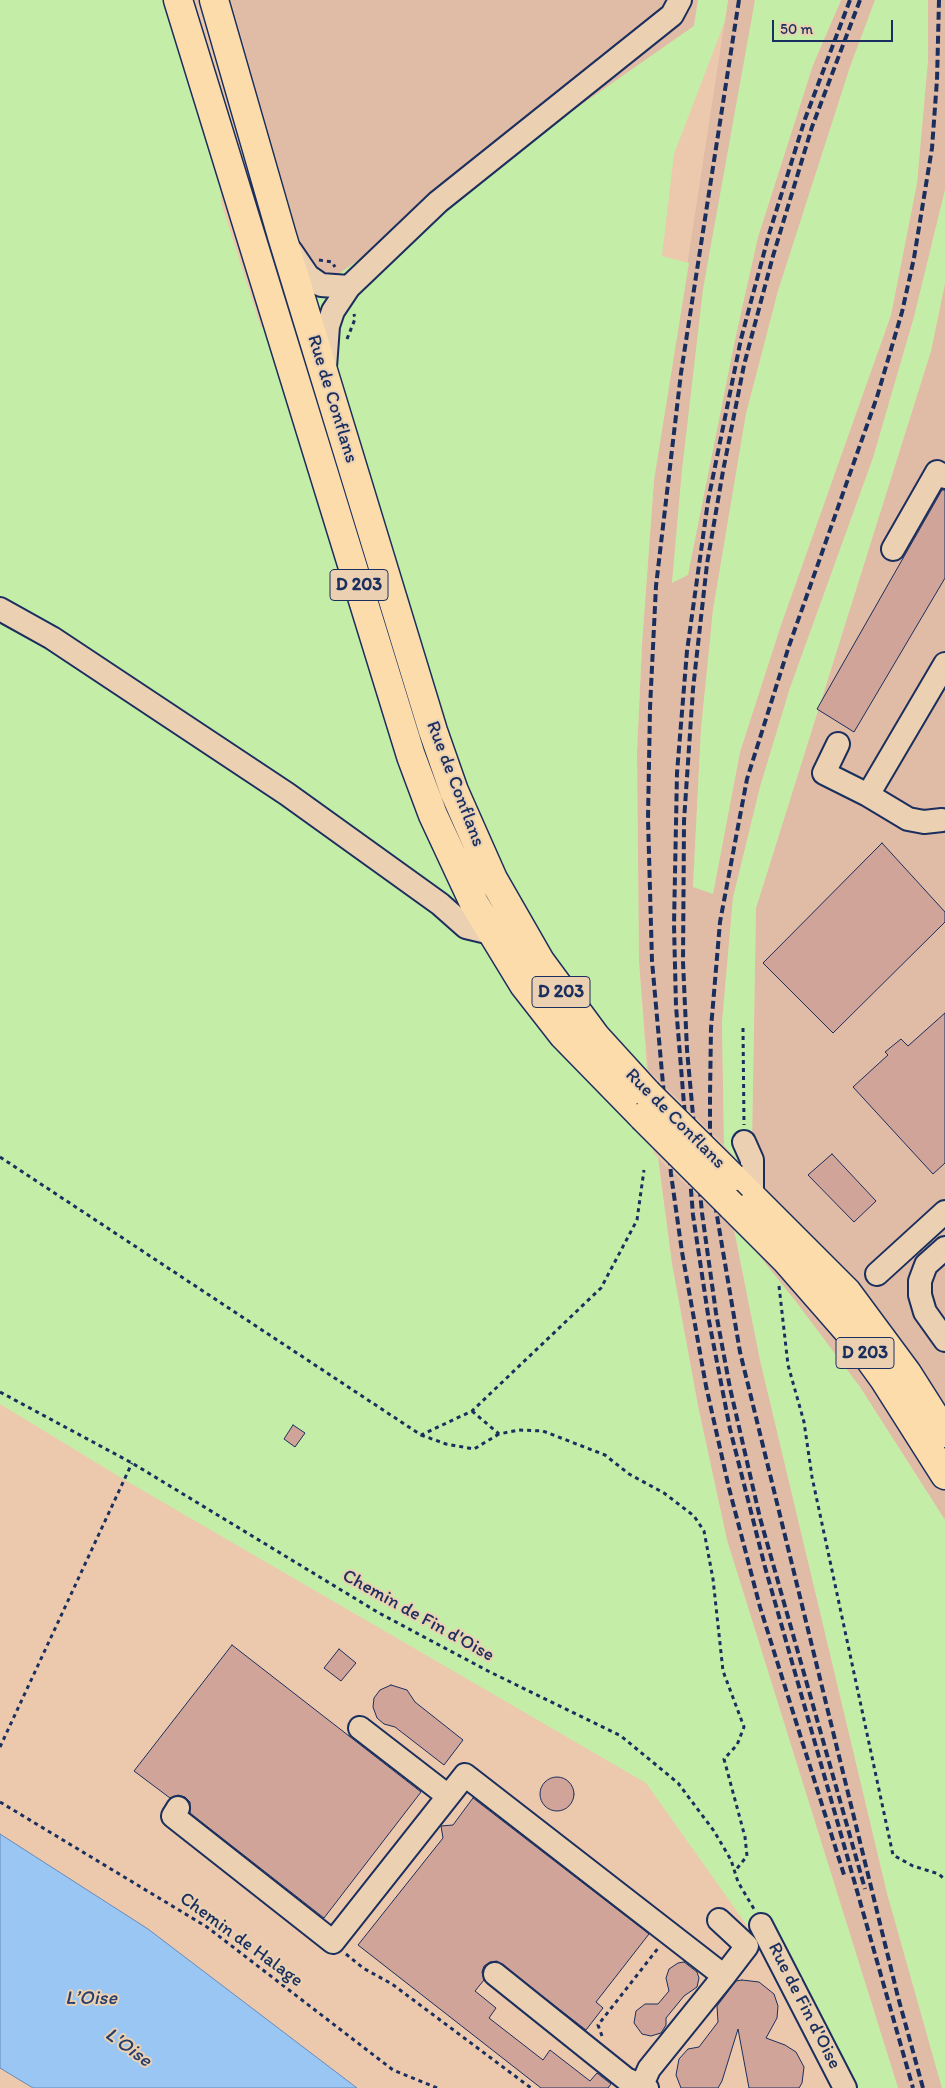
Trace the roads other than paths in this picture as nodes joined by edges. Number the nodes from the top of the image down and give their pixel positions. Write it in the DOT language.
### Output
graph roads {
  1 [pos="178,0"];
  2 [pos="680,0"];
  3 [pos="214,1"];
  4 [pos="282,236"];
  5 [pos="346,288"];
  6 [pos="324,373"];
  7 [pos="945,476"];
  8 [pos="893,549"];
  9 [pos="0,609"];
  10 [pos="945,664"];
  11 [pos="838,744"];
  12 [pos="868,795"];
  13 [pos="944,820"];
  14 [pos="453,859"];
  15 [pos="440,904"];
  16 [pos="491,932"];
  17 [pos="645,1105"];
  18 [pos="744,1142"];
  19 [pos="742,1201"];
  20 [pos="945,1212"];
  21 [pos="945,1248"];
  22 [pos="878,1274"];
  23 [pos="945,1340"];
  24 [pos="945,1433"];
  25 [pos="945,1475"];
  26 [pos="360,1728"];
  27 [pos="448,1796"];
  28 [pos="178,1808"];
  29 [pos="719,1920"];
  30 [pos="747,1946"];
  31 [pos="495,1974"];
  32 [pos="724,1976"];
  33 [pos="644,2086"];
  34 [pos="845,2088"];
  1 -- 14 [label="main road, Rue de Conflans / D 203"];
  2 -- 5 [label="street"];
  3 -- 4 [label="main road, Rue de Conflans / D 203"];
  4 -- 5 [label="street"];
  4 -- 6 [label="main road, Rue de Conflans / D 203"];
  5 -- 6 [label="street"];
  6 -- 17 [label="main road, Rue de Conflans / D 203"];
  7 -- 8 [label="street"];
  9 -- 15 [label="street"];
  10 -- 12 [label="street"];
  11 -- 12 [label="street"];
  12 -- 13 [label="street"];
  14 -- 15 [label="street"];
  14 -- 16 [label="main road, Rue de Conflans / D 203"];
  15 -- 16 [label="street"];
  16 -- 17 [label="main road, Rue de Conflans / D 203"];
  17 -- 19 [label="main road, Rue de Conflans / D 203, bridge"];
  17 -- 19 [label="main road, Rue de Conflans / D 203, bridge"];
  18 -- 19 [label="street"];
  19 -- 24 [label="main road, Rue de Conflans / D 203"];
  19 -- 25 [label="main road, Rue de Conflans / D 203"];
  20 -- 22 [label="street"];
  21 -- 23 [label="street"];
  26 -- 27 [label="street"];
  27 -- 28 [label="street"];
  27 -- 32 [label="street"];
  29 -- 30 [label="street"];
  30 -- 32 [label="street"];
  30 -- 34 [label="street, Rue de Fin d'Oise"];
  31 -- 33 [label="street"];
  32 -- 33 [label="street"];
}
